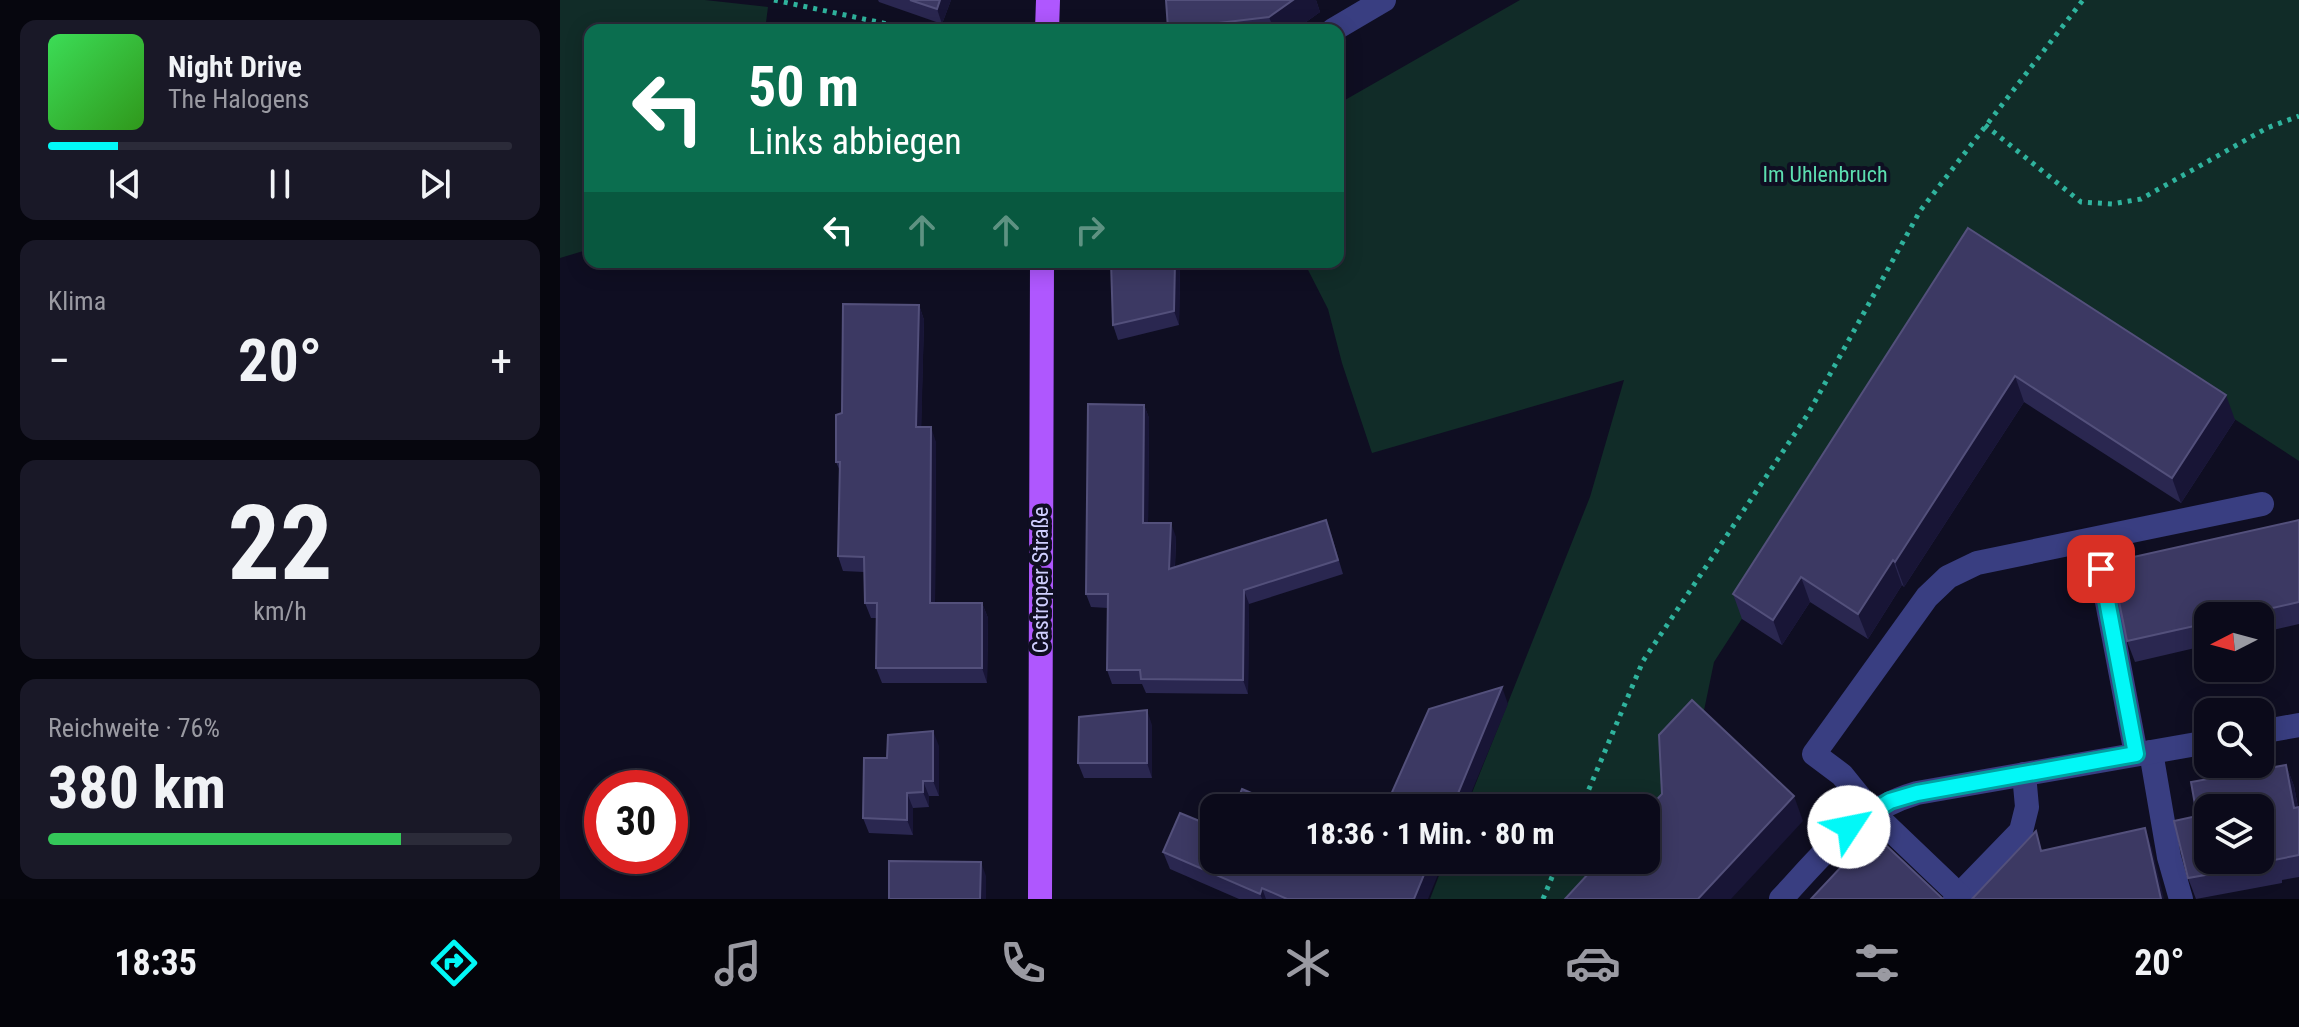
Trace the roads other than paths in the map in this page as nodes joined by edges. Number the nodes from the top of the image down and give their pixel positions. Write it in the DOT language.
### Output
graph roads {
  1 [pos="1048,0"];
  2 [pos="1384,0"];
  3 [pos="1047,24"];
  4 [pos="1343,24"];
  5 [pos="1042,268"];
  6 [pos="2262,504"];
  7 [pos="2095,539"];
  8 [pos="2299,725"];
  9 [pos="2274,729"];
  10 [pos="2194,744"];
  11 [pos="2144,753"];
  12 [pos="2024,774"];
  13 [pos="1871,811"];
  14 [pos="1957,897"];
  15 [pos="1040,899"];
  16 [pos="1781,899"];
  17 [pos="2181,899"];
  1 -- 3 [label="main road"];
  2 -- 4 [label="street"];
  5 -- 15 [label="main road, Castroper Straße"];
  6 -- 7 [label="street"];
  7 -- 11 [label="street"];
  7 -- 13 [label="street"];
  8 -- 9 [label="street"];
  10 -- 11 [label="street"];
  11 -- 12 [label="street"];
  11 -- 17 [label="street"];
  12 -- 13 [label="street"];
  12 -- 14 [label="street"];
  13 -- 14 [label="street"];
  13 -- 16 [label="street"];
}
